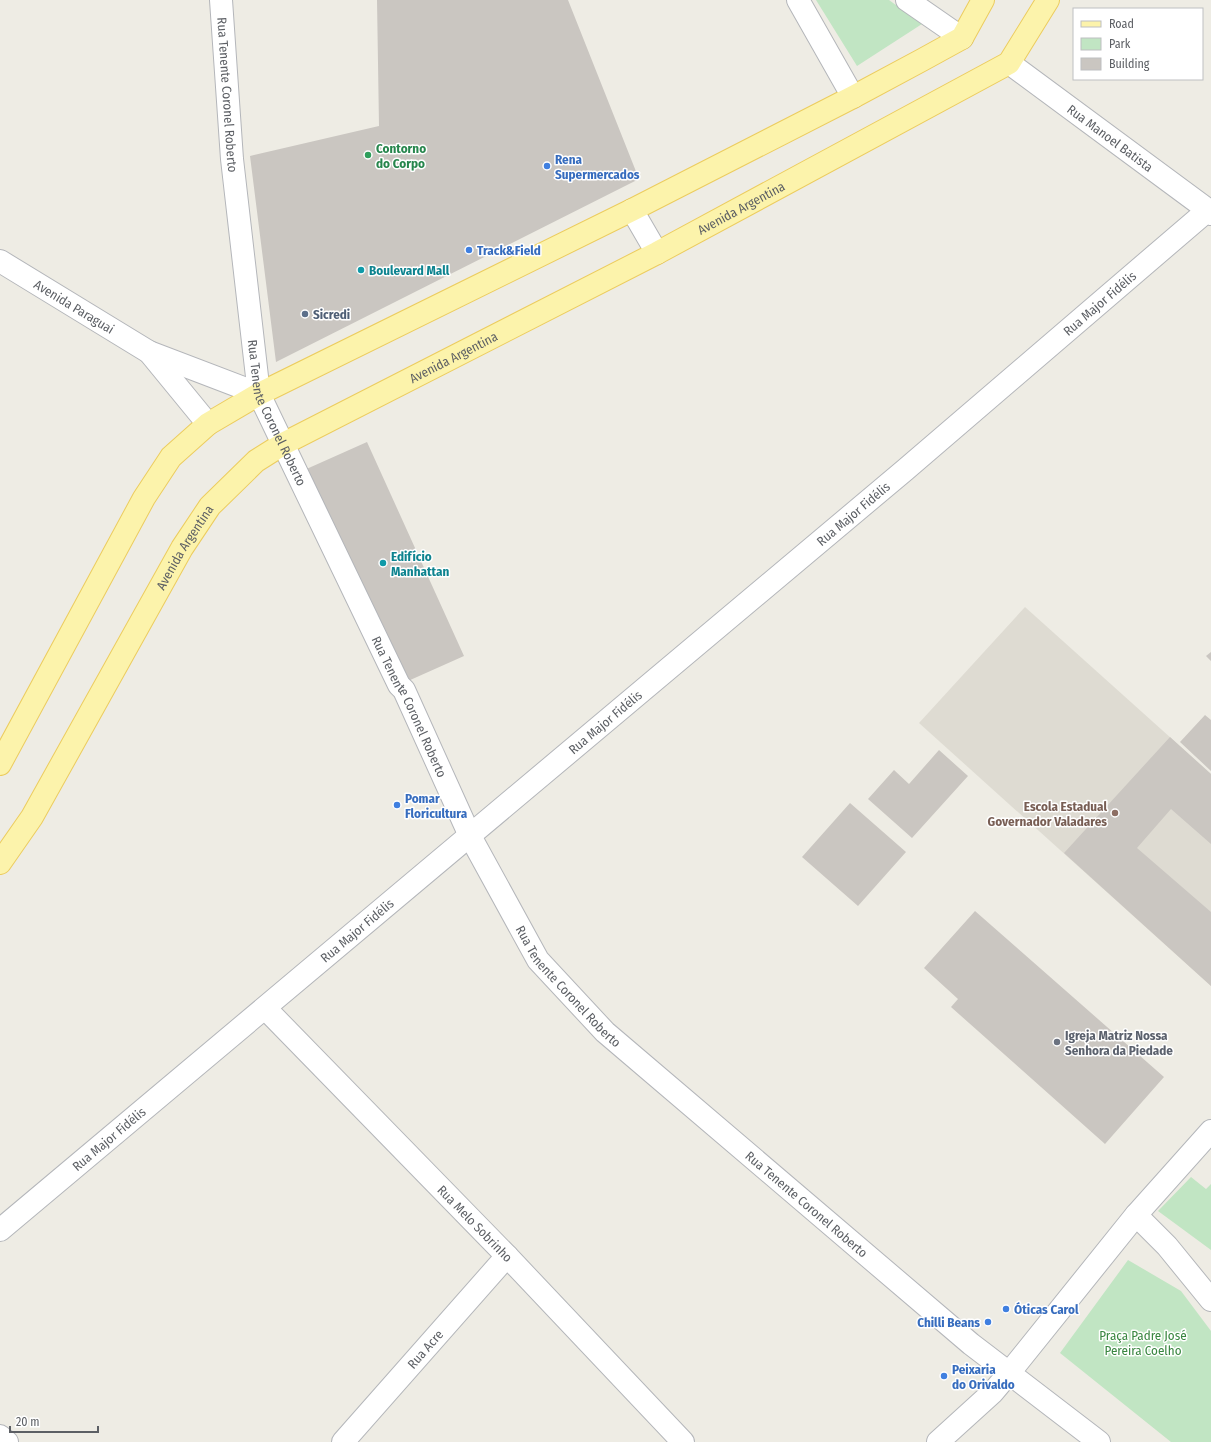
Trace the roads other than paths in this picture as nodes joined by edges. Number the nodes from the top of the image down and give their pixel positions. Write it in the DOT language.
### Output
graph roads {
  1 [pos="220,0"];
  2 [pos="798,0"];
  3 [pos="907,0"];
  4 [pos="983,0"];
  5 [pos="1048,0"];
  6 [pos="962,38"];
  7 [pos="1009,64"];
  8 [pos="853,97"];
  9 [pos="632,210"];
  10 [pos="1210,212"];
  11 [pos="657,253"];
  12 [pos="0,261"];
  13 [pos="148,352"];
  14 [pos="259,394"];
  15 [pos="208,424"];
  16 [pos="282,444"];
  17 [pos="0,764"];
  18 [pos="470,836"];
  19 [pos="0,863"];
  20 [pos="265,1008"];
  21 [pos="1211,1131"];
  22 [pos="1136,1215"];
  23 [pos="0,1230"];
  24 [pos="507,1256"];
  25 [pos="1210,1297"];
  26 [pos="1009,1372"];
  27 [pos="0,1436"];
  28 [pos="6,1442"];
  29 [pos="343,1442"];
  30 [pos="683,1442"];
  31 [pos="938,1442"];
  32 [pos="1100,1442"];
  1 -- 14 [label="street, Rua Tenente Coronel Roberto"];
  2 -- 8 [label="street"];
  3 -- 6 [label="street"];
  4 -- 6 [label="main road"];
  5 -- 7 [label="main road"];
  6 -- 8 [label="main road"];
  7 -- 10 [label="street, Rua Manoel Batista"];
  7 -- 11 [label="main road, Avenida Argentina"];
  8 -- 9 [label="main road"];
  9 -- 11 [label="street"];
  9 -- 14 [label="main road"];
  10 -- 18 [label="street, Rua Major Fidélis"];
  11 -- 16 [label="main road, Avenida Argentina"];
  12 -- 13 [label="street, Avenida Paraguai"];
  13 -- 14 [label="street, Avenida Paraguai"];
  13 -- 15 [label="street, Avenida Paraguai"];
  14 -- 15 [label="main road"];
  14 -- 16 [label="street, Rua Tenente Coronel Roberto"];
  15 -- 17 [label="main road"];
  16 -- 18 [label="street, Rua Tenente Coronel Roberto"];
  16 -- 19 [label="main road, Avenida Argentina"];
  18 -- 20 [label="street, Rua Major Fidélis"];
  18 -- 26 [label="street, Rua Tenente Coronel Roberto"];
  20 -- 23 [label="street, Rua Major Fidélis"];
  20 -- 24 [label="street, Rua Melo Sobrinho"];
  21 -- 22 [label="street"];
  22 -- 25 [label="street"];
  22 -- 26 [label="street"];
  24 -- 29 [label="street, Rua Acre"];
  24 -- 30 [label="street, Rua Melo Sobrinho"];
  26 -- 31 [label="street"];
  26 -- 32 [label="street"];
  27 -- 28 [label="street"];
}
